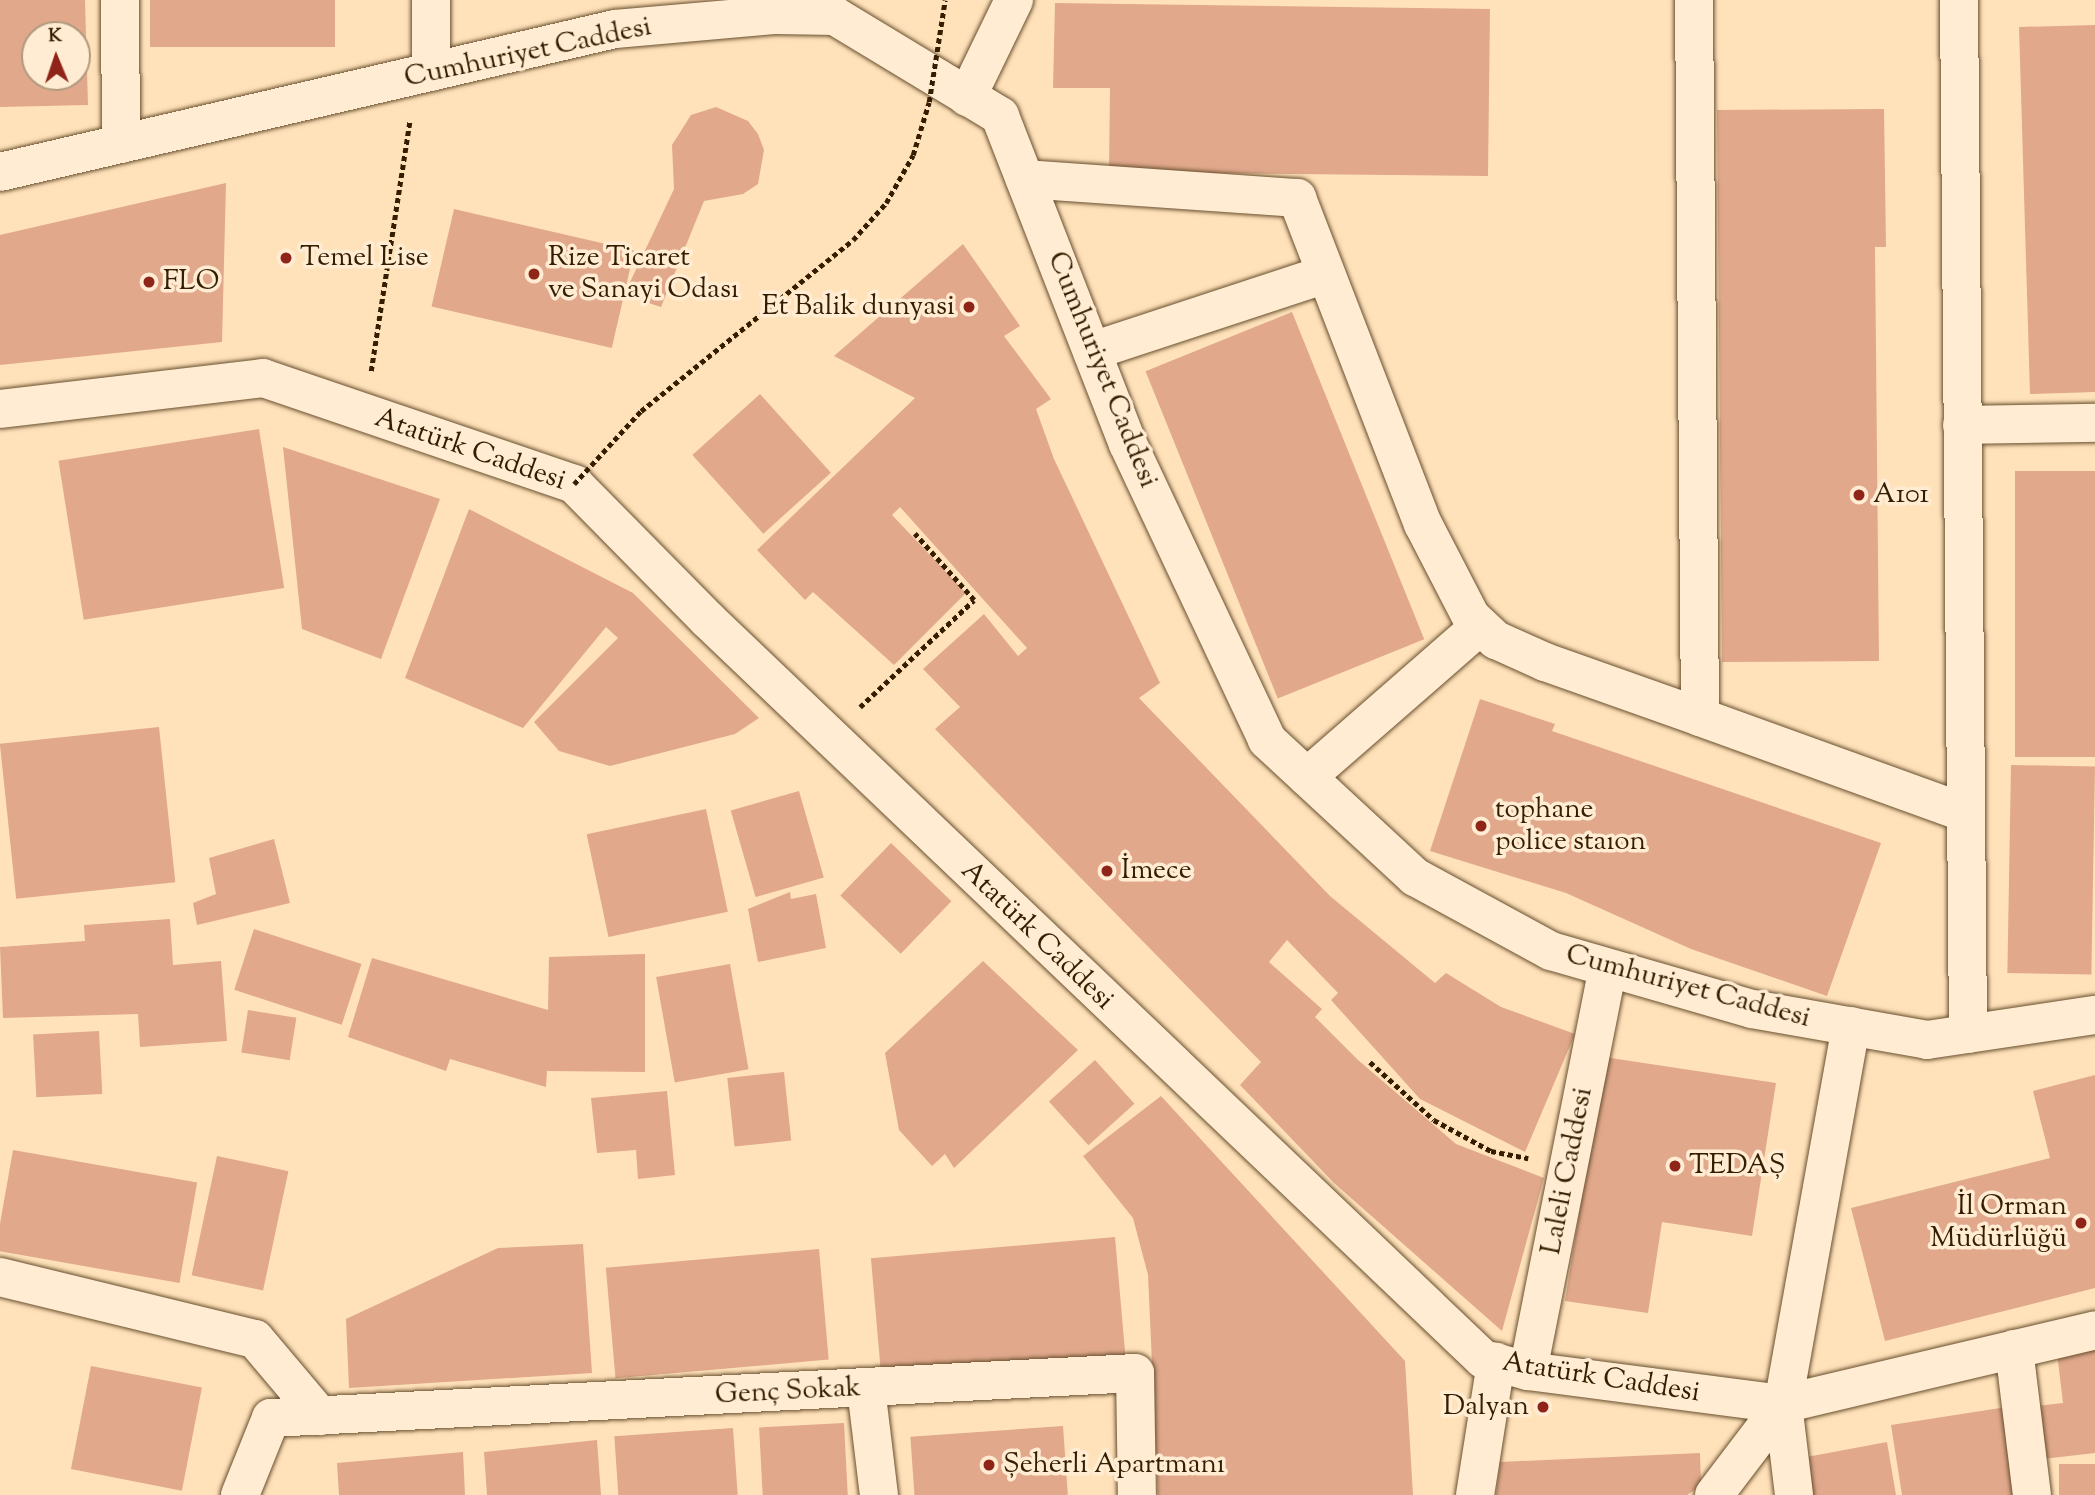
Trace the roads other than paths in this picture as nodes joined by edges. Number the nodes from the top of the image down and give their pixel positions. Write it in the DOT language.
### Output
graph roads {
  1 [pos="120,0"];
  2 [pos="430,0"];
  3 [pos="1014,0"];
  4 [pos="1694,0"];
  5 [pos="1959,0"];
  6 [pos="424,74"];
  7 [pos="967,97"];
  8 [pos="121,144"];
  9 [pos="0,172"];
  10 [pos="1025,179"];
  11 [pos="1326,274"];
  12 [pos="1092,351"];
  13 [pos="0,409"];
  14 [pos="2095,423"];
  15 [pos="1962,425"];
  16 [pos="1480,626"];
  17 [pos="1700,717"];
  18 [pos="1307,777"];
  19 [pos="1965,813"];
  20 [pos="1607,971"];
  21 [pos="2095,1015"];
  22 [pos="1850,1027"];
  23 [pos="1968,1034"];
  24 [pos="0,1277"];
  25 [pos="2095,1330"];
  26 [pos="2014,1349"];
  27 [pos="1512,1367"];
  28 [pos="866,1388"];
  29 [pos="1783,1404"];
  30 [pos="320,1416"];
  31 [pos="240,1495"];
  32 [pos="879,1495"];
  33 [pos="1137,1495"];
  34 [pos="1475,1495"];
  35 [pos="1714,1495"];
  36 [pos="1794,1495"];
  37 [pos="2032,1495"];
  1 -- 8 [label="street"];
  2 -- 6 [label="street"];
  3 -- 7 [label="street"];
  4 -- 17 [label="street"];
  5 -- 15 [label="street"];
  6 -- 7 [label="street, Cumhuriyet Caddesi"];
  6 -- 8 [label="street, Cumhuriyet Caddesi"];
  7 -- 10 [label="street, Cumhuriyet Caddesi"];
  8 -- 9 [label="street, Cumhuriyet Caddesi"];
  10 -- 11 [label="street"];
  10 -- 12 [label="street, Cumhuriyet Caddesi"];
  11 -- 12 [label="street"];
  11 -- 16 [label="street"];
  12 -- 18 [label="street, Cumhuriyet Caddesi"];
  13 -- 27 [label="street, Atatürk Caddesi"];
  14 -- 15 [label="street"];
  15 -- 19 [label="street"];
  16 -- 17 [label="street"];
  16 -- 18 [label="street"];
  17 -- 19 [label="street"];
  18 -- 20 [label="street, Cumhuriyet Caddesi"];
  19 -- 23 [label="street"];
  20 -- 22 [label="street, Cumhuriyet Caddesi"];
  20 -- 27 [label="street, Laleli Caddesi"];
  21 -- 23 [label="street, Cumhuriyet Caddesi"];
  22 -- 23 [label="street, Cumhuriyet Caddesi"];
  22 -- 29 [label="street"];
  24 -- 30 [label="street"];
  25 -- 26 [label="street, Atatürk Caddesi"];
  26 -- 29 [label="street, Atatürk Caddesi"];
  26 -- 37 [label="street"];
  27 -- 29 [label="street, Atatürk Caddesi"];
  27 -- 34 [label="street, Laleli Caddesi"];
  28 -- 30 [label="street, Genç Sokak"];
  28 -- 32 [label="street"];
  28 -- 33 [label="street, Genç Sokak"];
  29 -- 35 [label="street"];
  29 -- 36 [label="street"];
  30 -- 31 [label="street, Genç Sokak"];
}
